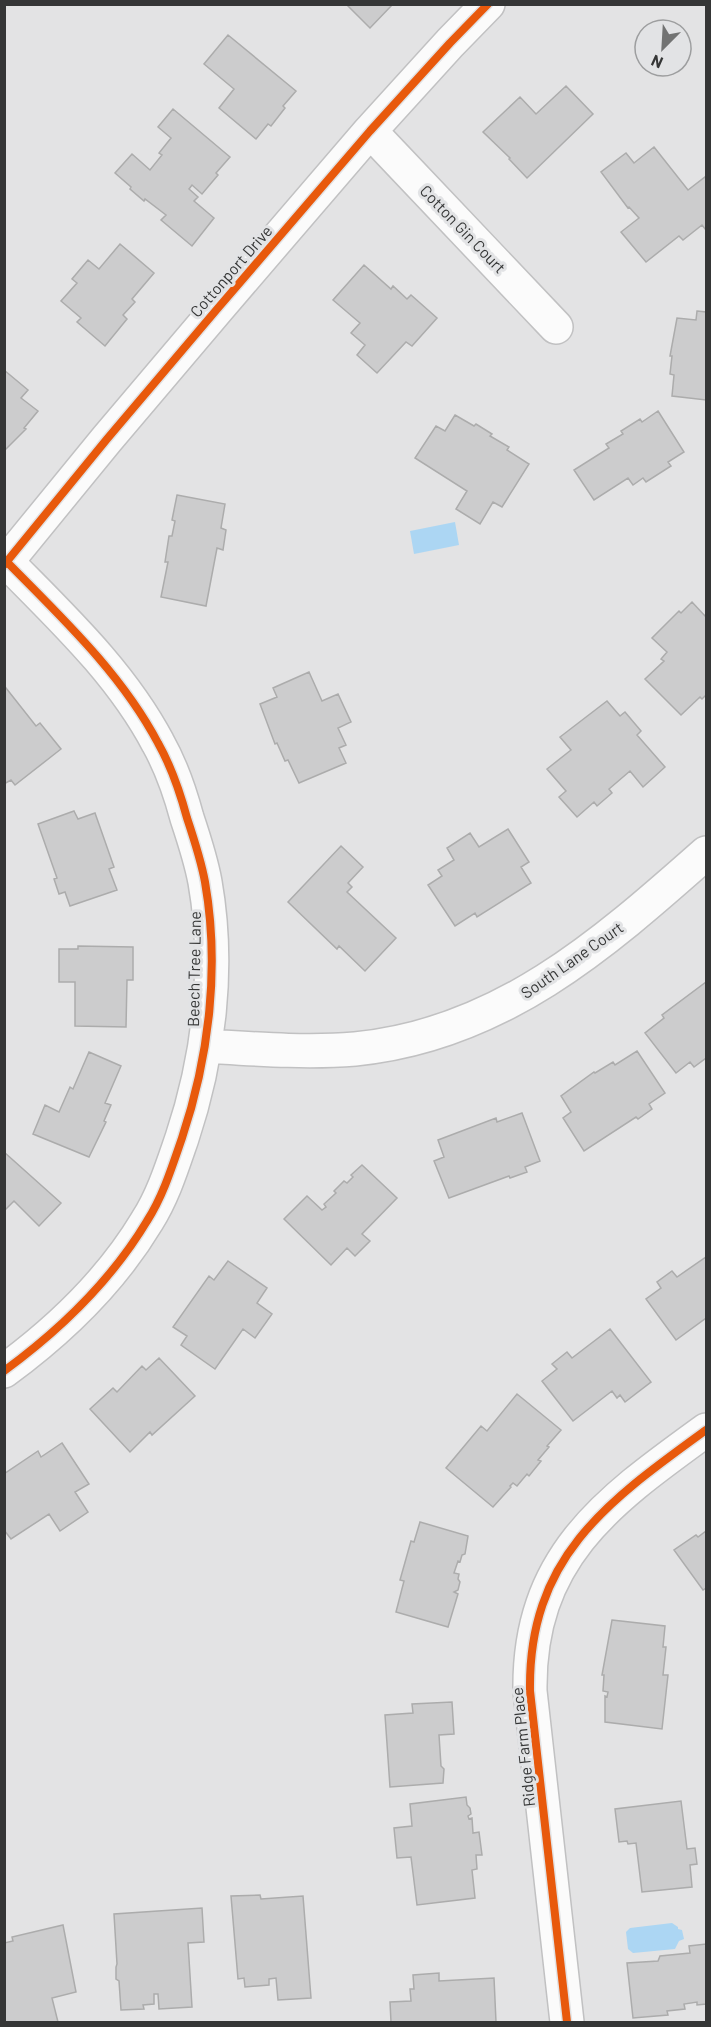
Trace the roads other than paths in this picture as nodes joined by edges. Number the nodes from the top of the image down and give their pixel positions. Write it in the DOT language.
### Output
graph roads {
  1 [pos="488,4"];
  2 [pos="370,131"];
  3 [pos="556,327"];
  4 [pos="6,563"];
  5 [pos="706,853"];
  6 [pos="205,1046"];
  7 [pos="4,1371"];
  8 [pos="706,1430"];
  9 [pos="567,2022"];
  1 -- 2 [label="street, Cottonport Drive"];
  2 -- 3 [label="street, Cotton Gin Court"];
  2 -- 4 [label="street, Cottonport Drive"];
  4 -- 6 [label="street, Beech Tree Lane"];
  5 -- 6 [label="street, South Lane Court"];
  6 -- 7 [label="street, Beech Tree Lane"];
  8 -- 9 [label="street, Ridge Farm Place"];
}
